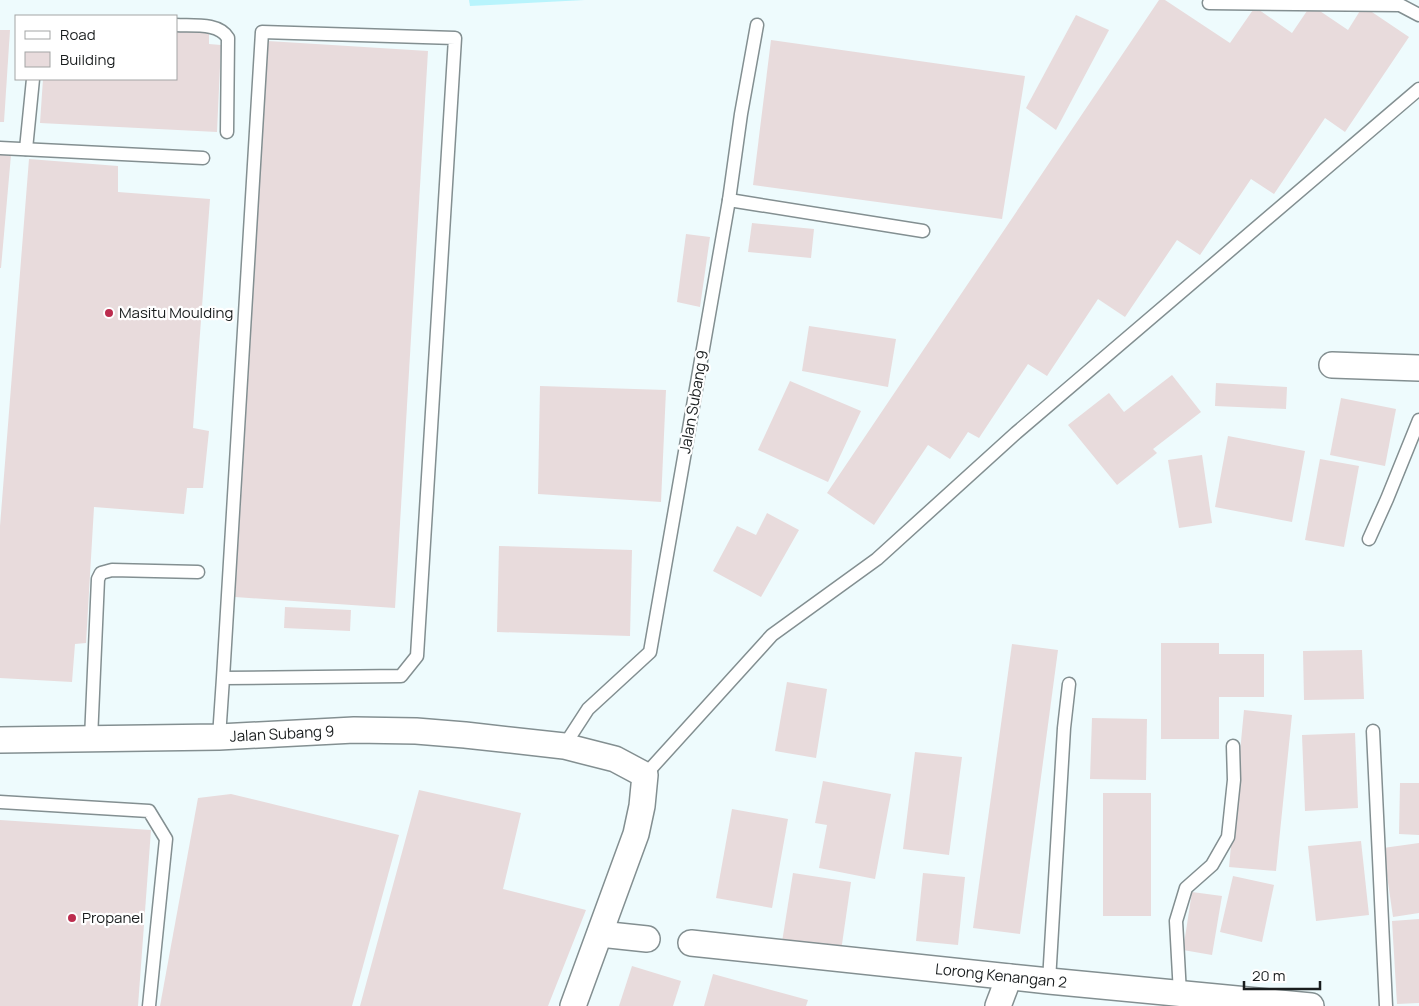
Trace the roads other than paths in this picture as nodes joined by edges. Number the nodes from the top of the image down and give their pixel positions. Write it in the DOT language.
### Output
graph roads {
  1 [pos="1209,3"];
  2 [pos="1419,15"];
  3 [pos="178,25"];
  4 [pos="757,25"];
  5 [pos="33,80"];
  6 [pos="1419,89"];
  7 [pos="227,132"];
  8 [pos="0,148"];
  9 [pos="26,149"];
  10 [pos="204,158"];
  11 [pos="729,200"];
  12 [pos="923,231"];
  13 [pos="1332,365"];
  14 [pos="1419,368"];
  15 [pos="1419,420"];
  16 [pos="1369,539"];
  17 [pos="198,572"];
  18 [pos="223,678"];
  19 [pos="1069,684"];
  20 [pos="1373,731"];
  21 [pos="220,737"];
  22 [pos="91,739"];
  23 [pos="0,740"];
  24 [pos="564,746"];
  25 [pos="1233,746"];
  26 [pos="645,774"];
  27 [pos="0,802"];
  28 [pos="600,934"];
  29 [pos="647,939"];
  30 [pos="691,943"];
  31 [pos="1009,977"];
  32 [pos="1049,981"];
  33 [pos="1180,994"];
  34 [pos="149,1006"];
  35 [pos="573,1006"];
  36 [pos="998,1006"];
  37 [pos="1311,1006"];
  38 [pos="1386,1006"];
  1 -- 2 [label="lane"];
  3 -- 7 [label="lane"];
  4 -- 11 [label="lane, Jalan Subang 9"];
  5 -- 9 [label="lane"];
  6 -- 26 [label="lane"];
  8 -- 9 [label="lane"];
  9 -- 10 [label="lane"];
  11 -- 12 [label="lane"];
  11 -- 24 [label="lane, Jalan Subang 9"];
  13 -- 14 [label="street"];
  15 -- 16 [label="lane"];
  17 -- 22 [label="lane"];
  18 -- 18 [label="lane"];
  18 -- 21 [label="lane"];
  19 -- 32 [label="lane"];
  20 -- 38 [label="lane"];
  21 -- 22 [label="street, Jalan Subang 9"];
  21 -- 24 [label="street, Jalan Subang 9"];
  22 -- 23 [label="street, Jalan Subang 9"];
  24 -- 26 [label="street, Jalan Subang 9"];
  25 -- 33 [label="lane"];
  26 -- 28 [label="street"];
  27 -- 34 [label="lane"];
  28 -- 29 [label="street"];
  28 -- 35 [label="street"];
  30 -- 31 [label="street, Lorong Kenangan 2"];
  31 -- 32 [label="street, Lorong Kenangan 2"];
  31 -- 36 [label="street"];
  32 -- 33 [label="street, Lorong Kenangan 2"];
  33 -- 37 [label="street, Lorong Kenangan 2"];
}
